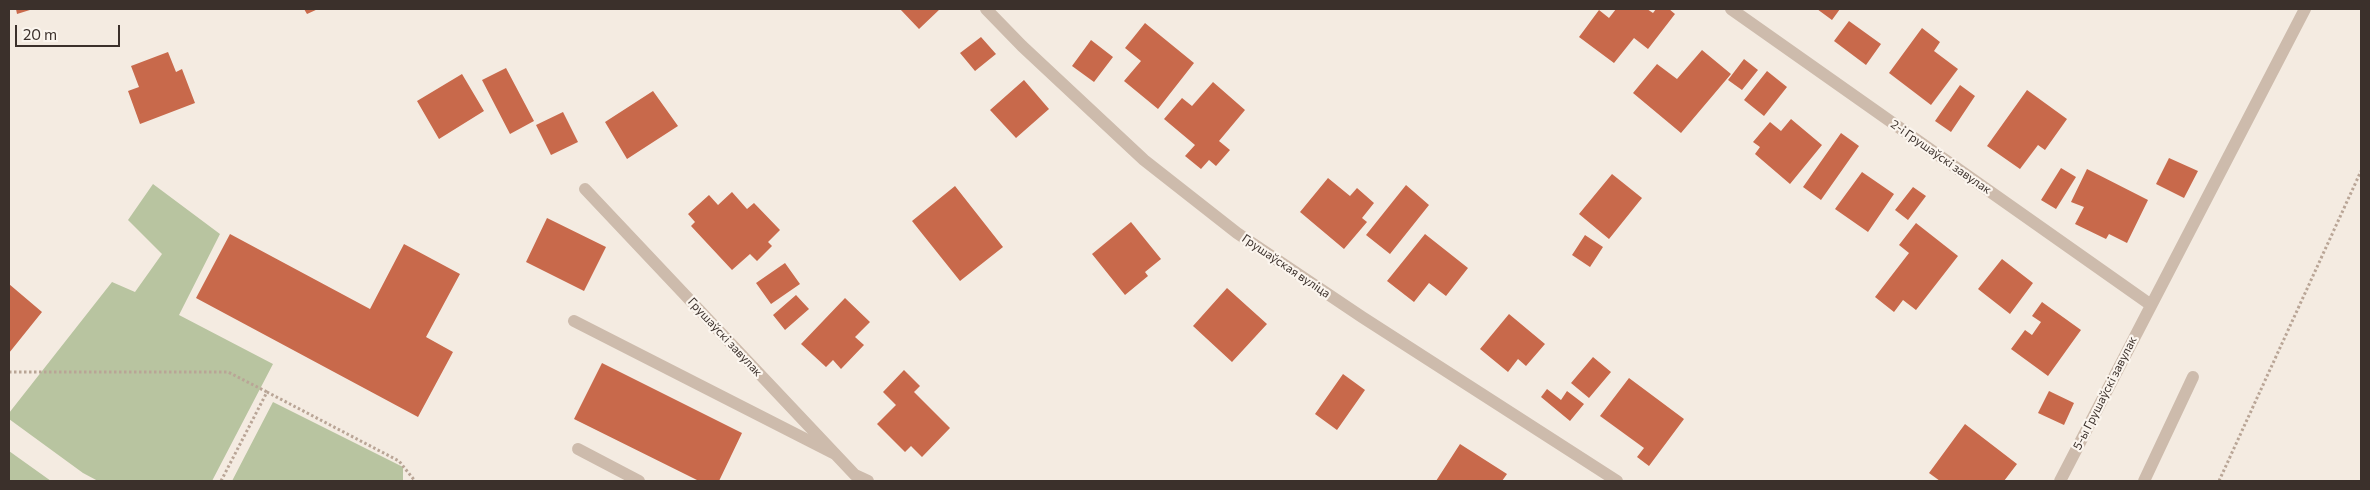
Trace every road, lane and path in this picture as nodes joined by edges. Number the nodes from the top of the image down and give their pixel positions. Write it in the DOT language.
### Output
graph roads {
  1 [pos="986,9"];
  2 [pos="1731,9"];
  3 [pos="2305,9"];
  4 [pos="2361,171"];
  5 [pos="585,189"];
  6 [pos="2151,305"];
  7 [pos="574,321"];
  8 [pos="9,372"];
  9 [pos="2193,377"];
  10 [pos="267,392"];
  11 [pos="578,449"];
  12 [pos="835,454"];
  13 [pos="853,478"];
  14 [pos="221,481"];
  15 [pos="415,481"];
  16 [pos="640,481"];
  17 [pos="868,481"];
  18 [pos="1617,481"];
  19 [pos="2060,481"];
  20 [pos="2144,481"];
  21 [pos="2219,481"];
  1 -- 18 [label="street, Грушаўская вуліца"];
  2 -- 6 [label="street, 2-і Грушаўскі завулак"];
  3 -- 6 [label="street, 5-ы Грушаўскі завулак"];
  4 -- 21 [label="path"];
  5 -- 12 [label="street, Грушаўскі завулак"];
  6 -- 19 [label="street, 5-ы Грушаўскі завулак"];
  7 -- 12 [label="street"];
  8 -- 10 [label="path"];
  9 -- 20 [label="street"];
  10 -- 14 [label="path"];
  10 -- 15 [label="path"];
  11 -- 16 [label="street"];
  12 -- 13 [label="street, Грушаўскі завулак"];
  13 -- 17 [label="street, Грушаўскі завулак"];
}
